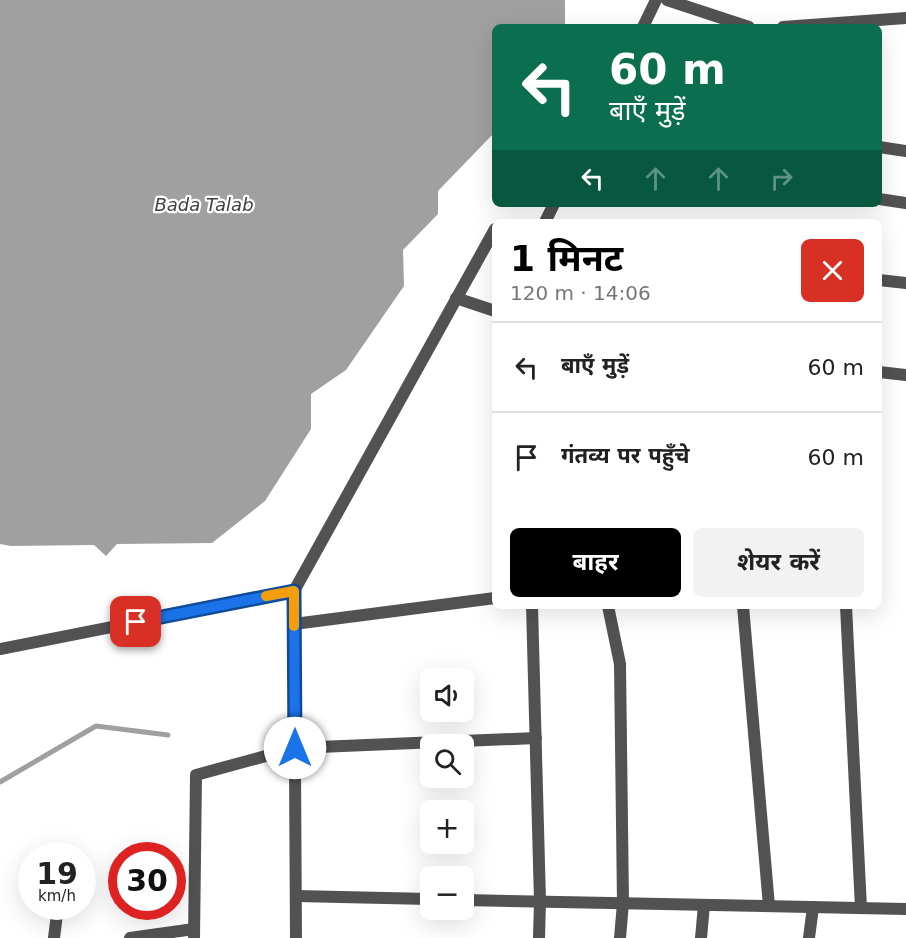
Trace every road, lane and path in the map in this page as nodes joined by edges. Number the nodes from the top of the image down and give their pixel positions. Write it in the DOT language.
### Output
graph roads {
  1 [pos="656,0"];
  2 [pos="667,0"];
  3 [pos="906,18"];
  4 [pos="644,24"];
  5 [pos="740,24"];
  6 [pos="824,24"];
  7 [pos="906,142"];
  8 [pos="882,147"];
  9 [pos="906,151"];
  10 [pos="882,199"];
  11 [pos="906,203"];
  12 [pos="492,234"];
  13 [pos="882,280"];
  14 [pos="906,283"];
  15 [pos="456,298"];
  16 [pos="492,310"];
  17 [pos="882,372"];
  18 [pos="906,375"];
  19 [pos="294,591"];
  20 [pos="492,598"];
  21 [pos="532,609"];
  22 [pos="609,609"];
  23 [pos="743,609"];
  24 [pos="846,609"];
  25 [pos="294,624"];
  26 [pos="0,650"];
  27 [pos="536,738"];
  28 [pos="295,748"];
  29 [pos="296,896"];
  30 [pos="420,899"];
  31 [pos="474,900"];
  32 [pos="540,901"];
  33 [pos="623,903"];
  34 [pos="704,905"];
  35 [pos="769,906"];
  36 [pos="813,907"];
  37 [pos="861,908"];
  38 [pos="906,909"];
  39 [pos="56,920"];
  40 [pos="194,933"];
  41 [pos="54,938"];
  42 [pos="130,938"];
  43 [pos="296,938"];
  44 [pos="539,938"];
  45 [pos="620,938"];
  46 [pos="701,938"];
  47 [pos="809,938"];
  1 -- 4 [label="street"];
  2 -- 5 [label="street"];
  3 -- 6 [label="street"];
  7 -- 9 [label="street"];
  8 -- 9 [label="street"];
  10 -- 11 [label="street"];
  12 -- 15 [label="street"];
  13 -- 14 [label="street"];
  15 -- 16 [label="street"];
  15 -- 19 [label="street"];
  17 -- 18 [label="street"];
  19 -- 25 [label="street"];
  19 -- 26 [label="street"];
  20 -- 25 [label="street"];
  21 -- 27 [label="street"];
  22 -- 33 [label="street"];
  23 -- 35 [label="street"];
  24 -- 37 [label="street"];
  25 -- 28 [label="street"];
  27 -- 28 [label="street"];
  27 -- 32 [label="street"];
  28 -- 29 [label="street"];
  28 -- 40 [label="street"];
  29 -- 30 [label="street"];
  29 -- 43 [label="street"];
  31 -- 32 [label="street"];
  32 -- 33 [label="street"];
  32 -- 44 [label="street"];
  33 -- 34 [label="street"];
  33 -- 45 [label="street"];
  34 -- 35 [label="street"];
  34 -- 46 [label="street"];
  35 -- 36 [label="street"];
  36 -- 37 [label="street"];
  36 -- 47 [label="street"];
  37 -- 38 [label="street"];
  39 -- 41 [label="street"];
  40 -- 42 [label="street"];
}
